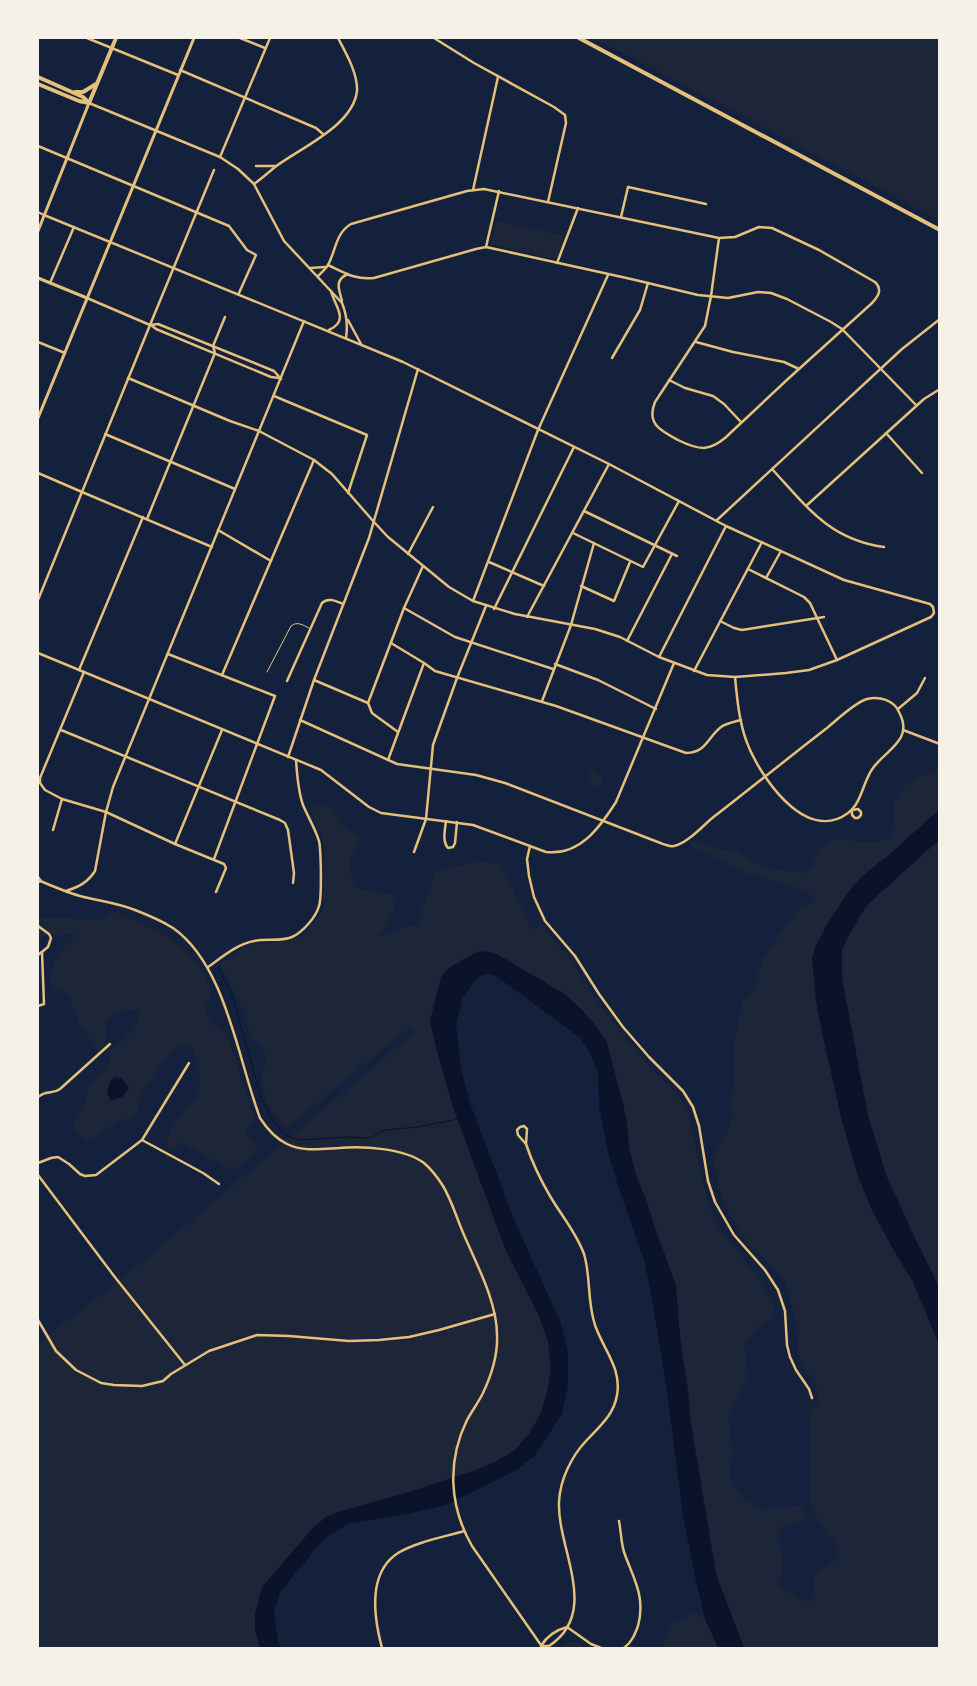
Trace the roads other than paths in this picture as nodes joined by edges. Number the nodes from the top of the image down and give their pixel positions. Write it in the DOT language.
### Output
graph roads {
  1 [pos="87,38"];
  2 [pos="116,38"];
  3 [pos="194,38"];
  4 [pos="240,38"];
  5 [pos="270,38"];
  6 [pos="338,38"];
  7 [pos="434,38"];
  8 [pos="579,38"];
  9 [pos="265,48"];
  10 [pos="112,49"];
  11 [pos="180,70"];
  12 [pos="178,75"];
  13 [pos="38,77"];
  14 [pos="498,77"];
  15 [pos="98,83"];
  16 [pos="38,84"];
  17 [pos="72,92"];
  18 [pos="244,97"];
  19 [pos="89,103"];
  20 [pos="155,131"];
  21 [pos="323,134"];
  22 [pos="38,146"];
  23 [pos="220,157"];
  24 [pos="66,158"];
  25 [pos="256,166"];
  26 [pos="276,166"];
  27 [pos="214,170"];
  28 [pos="254,184"];
  29 [pos="133,186"];
  30 [pos="474,190"];
  31 [pos="499,191"];
  32 [pos="548,202"];
  33 [pos="706,204"];
  34 [pos="578,208"];
  35 [pos="38,212"];
  36 [pos="198,212"];
  37 [pos="44,215"];
  38 [pos="621,217"];
  39 [pos="74,227"];
  40 [pos="940,230"];
  41 [pos="38,231"];
  42 [pos="719,238"];
  43 [pos="110,242"];
  44 [pos="486,248"];
  45 [pos="557,263"];
  46 [pos="328,266"];
  47 [pos="174,268"];
  48 [pos="310,268"];
  49 [pos="348,274"];
  50 [pos="608,275"];
  51 [pos="318,276"];
  52 [pos="38,278"];
  53 [pos="50,283"];
  54 [pos="648,283"];
  55 [pos="331,289"];
  56 [pos="239,294"];
  57 [pos="711,296"];
  58 [pos="87,298"];
  59 [pos="342,303"];
  60 [pos="225,317"];
  61 [pos="347,318"];
  62 [pos="940,319"];
  63 [pos="304,321"];
  64 [pos="150,325"];
  65 [pos="842,329"];
  66 [pos="328,330"];
  67 [pos="346,338"];
  68 [pos="38,342"];
  69 [pos="696,342"];
  70 [pos="362,345"];
  71 [pos="213,346"];
  72 [pos="65,353"];
  73 [pos="215,353"];
  74 [pos="612,358"];
  75 [pos="881,368"];
  76 [pos="418,369"];
  77 [pos="799,369"];
  78 [pos="128,378"];
  79 [pos="281,379"];
  80 [pos="669,380"];
  81 [pos="940,390"];
  82 [pos="274,396"];
  83 [pos="916,405"];
  84 [pos="194,406"];
  85 [pos="40,407"];
  86 [pos="38,418"];
  87 [pos="741,422"];
  88 [pos="538,430"];
  89 [pos="259,431"];
  90 [pos="886,433"];
  91 [pos="105,434"];
  92 [pos="574,447"];
  93 [pos="314,460"];
  94 [pos="170,462"];
  95 [pos="609,464"];
  96 [pos="772,469"];
  97 [pos="38,473"];
  98 [pos="922,473"];
  99 [pos="236,489"];
  100 [pos="82,492"];
  101 [pos="348,493"];
  102 [pos="680,500"];
  103 [pos="806,506"];
  104 [pos="433,507"];
  105 [pos="584,511"];
  106 [pos="143,517"];
  107 [pos="147,519"];
  108 [pos="717,520"];
  109 [pos="374,522"];
  110 [pos="726,526"];
  111 [pos="218,530"];
  112 [pos="573,532"];
  113 [pos="762,542"];
  114 [pos="594,543"];
  115 [pos="655,546"];
  116 [pos="212,547"];
  117 [pos="884,547"];
  118 [pos="781,551"];
  119 [pos="408,554"];
  120 [pos="672,554"];
  121 [pos="677,556"];
  122 [pos="271,561"];
  123 [pos="488,562"];
  124 [pos="630,562"];
  125 [pos="423,566"];
  126 [pos="748,569"];
  127 [pos="513,573"];
  128 [pos="766,578"];
  129 [pos="544,586"];
  130 [pos="581,586"];
  131 [pos="38,600"];
  132 [pos="473,601"];
  133 [pos="344,604"];
  134 [pos="486,606"];
  135 [pos="404,608"];
  136 [pos="494,609"];
  137 [pos="527,617"];
  138 [pos="824,617"];
  139 [pos="819,619"];
  140 [pos="720,621"];
  141 [pos="571,624"];
  142 [pos="310,628"];
  143 [pos="628,641"];
  144 [pos="391,643"];
  145 [pos="472,643"];
  146 [pos="38,653"];
  147 [pos="168,654"];
  148 [pos="659,657"];
  149 [pos="837,660"];
  150 [pos="424,663"];
  151 [pos="674,663"];
  152 [pos="555,664"];
  153 [pos="79,670"];
  154 [pos="553,670"];
  155 [pos="694,671"];
  156 [pos="84,672"];
  157 [pos="267,672"];
  158 [pos="222,675"];
  159 [pos="735,677"];
  160 [pos="457,678"];
  161 [pos="925,678"];
  162 [pos="314,680"];
  163 [pos="287,681"];
  164 [pos="148,700"];
  165 [pos="542,701"];
  166 [pos="368,703"];
  167 [pos="656,708"];
  168 [pos="898,709"];
  169 [pos="300,720"];
  170 [pos="741,720"];
  171 [pos="60,730"];
  172 [pos="222,730"];
  173 [pos="903,730"];
  174 [pos="398,732"];
  175 [pos="644,737"];
  176 [pos="257,744"];
  177 [pos="940,744"];
  178 [pos="125,756"];
  179 [pos="288,757"];
  180 [pos="296,760"];
  181 [pos="388,760"];
  182 [pos="430,770"];
  183 [pos="766,777"];
  184 [pos="199,786"];
  185 [pos="62,799"];
  186 [pos="235,801"];
  187 [pos="106,812"];
  188 [pos="426,819"];
  189 [pos="446,822"];
  190 [pos="457,822"];
  191 [pos="603,822"];
  192 [pos="53,830"];
  193 [pos="175,844"];
  194 [pos="530,846"];
  195 [pos="414,852"];
  196 [pos="214,859"];
  197 [pos="38,880"];
  198 [pos="293,883"];
  199 [pos="66,891"];
  200 [pos="216,892"];
  201 [pos="38,926"];
  202 [pos="42,952"];
  203 [pos="38,955"];
  204 [pos="208,967"];
  205 [pos="38,1006"];
  206 [pos="110,1044"];
  207 [pos="189,1063"];
  208 [pos="38,1097"];
  209 [pos="142,1140"];
  210 [pos="526,1144"];
  211 [pos="38,1163"];
  212 [pos="38,1175"];
  213 [pos="218,1184"];
  214 [pos="495,1314"];
  215 [pos="38,1320"];
  216 [pos="185,1365"];
  217 [pos="812,1398"];
  218 [pos="619,1521"];
  219 [pos="464,1531"];
  220 [pos="567,1627"];
  221 [pos="542,1647"];
  222 [pos="382,1648"];
  223 [pos="601,1648"];
  224 [pos="624,1648"];
  1 -- 10 [label="street"];
  2 -- 10 [label="main road"];
  3 -- 11 [label="main road"];
  4 -- 9 [label="street"];
  5 -- 9 [label="street"];
  6 -- 21 [label="street"];
  7 -- 14 [label="street"];
  8 -- 40 [label="main road"];
  9 -- 18 [label="street"];
  10 -- 12 [label="street"];
  10 -- 15 [label="main road"];
  11 -- 12 [label="main road"];
  11 -- 18 [label="street"];
  12 -- 20 [label="main road"];
  13 -- 17 [label="main road"];
  14 -- 30 [label="street"];
  14 -- 32 [label="street"];
  15 -- 17 [label="main road"];
  15 -- 19 [label="main road"];
  16 -- 19 [label="main road"];
  17 -- 19 [label="main road"];
  18 -- 21 [label="street"];
  18 -- 23 [label="street"];
  19 -- 20 [label="street"];
  19 -- 24 [label="main road"];
  20 -- 23 [label="street"];
  20 -- 29 [label="main road"];
  21 -- 26 [label="street"];
  22 -- 24 [label="street"];
  23 -- 28 [label="street"];
  24 -- 29 [label="street"];
  24 -- 37 [label="main road"];
  25 -- 26 [label="street"];
  26 -- 28 [label="street"];
  27 -- 36 [label="street"];
  28 -- 48 [label="street"];
  29 -- 36 [label="street"];
  29 -- 43 [label="main road"];
  30 -- 31 [label="street"];
  30 -- 46 [label="street"];
  31 -- 32 [label="street"];
  31 -- 44 [label="street"];
  32 -- 34 [label="street"];
  33 -- 38 [label="street"];
  34 -- 38 [label="street"];
  34 -- 45 [label="street"];
  35 -- 37 [label="street"];
  36 -- 47 [label="street"];
  36 -- 56 [label="street"];
  37 -- 39 [label="street"];
  37 -- 41 [label="main road"];
  38 -- 42 [label="street"];
  39 -- 43 [label="street"];
  39 -- 53 [label="street"];
  42 -- 57 [label="street"];
  42 -- 65 [label="street"];
  43 -- 47 [label="street"];
  43 -- 58 [label="main road"];
  44 -- 45 [label="street"];
  44 -- 49 [label="street"];
  45 -- 50 [label="street"];
  46 -- 48 [label="street"];
  46 -- 49 [label="street"];
  46 -- 51 [label="street"];
  47 -- 56 [label="street"];
  47 -- 64 [label="street"];
  48 -- 51 [label="street"];
  49 -- 59 [label="street"];
  50 -- 54 [label="street"];
  50 -- 88 [label="street"];
  51 -- 55 [label="street"];
  52 -- 53 [label="main road"];
  53 -- 58 [label="main road"];
  54 -- 57 [label="street"];
  54 -- 74 [label="street"];
  55 -- 59 [label="street"];
  55 -- 66 [label="street"];
  56 -- 63 [label="street"];
  57 -- 65 [label="street"];
  57 -- 69 [label="street"];
  58 -- 64 [label="street"];
  58 -- 72 [label="main road"];
  59 -- 61 [label="street"];
  60 -- 71 [label="street"];
  61 -- 67 [label="street"];
  61 -- 70 [label="street"];
  62 -- 75 [label="street"];
  63 -- 66 [label="street"];
  63 -- 79 [label="street"];
  64 -- 71 [label="street"];
  64 -- 73 [label="street"];
  64 -- 78 [label="street"];
  65 -- 75 [label="street"];
  65 -- 77 [label="street"];
  66 -- 67 [label="street"];
  67 -- 70 [label="street"];
  68 -- 72 [label="street"];
  69 -- 77 [label="street"];
  69 -- 80 [label="street"];
  70 -- 76 [label="street"];
  71 -- 73 [label="street"];
  71 -- 79 [label="street"];
  72 -- 85 [label="main road"];
  73 -- 79 [label="street"];
  73 -- 84 [label="street"];
  75 -- 83 [label="street"];
  75 -- 96 [label="street"];
  76 -- 88 [label="street"];
  76 -- 109 [label="street"];
  77 -- 87 [label="street"];
  78 -- 84 [label="street"];
  78 -- 91 [label="street"];
  79 -- 82 [label="street"];
  80 -- 87 [label="street"];
  80 -- 87 [label="street"];
  81 -- 83 [label="street"];
  82 -- 89 [label="street"];
  82 -- 101 [label="street"];
  83 -- 90 [label="street"];
  84 -- 89 [label="street"];
  84 -- 94 [label="street"];
  85 -- 86 [label="main road"];
  88 -- 92 [label="street"];
  88 -- 123 [label="street"];
  89 -- 93 [label="street"];
  89 -- 99 [label="street"];
  90 -- 98 [label="street"];
  90 -- 103 [label="street"];
  91 -- 94 [label="street"];
  91 -- 100 [label="street"];
  92 -- 95 [label="street"];
  92 -- 127 [label="street"];
  93 -- 101 [label="street"];
  93 -- 122 [label="street"];
  94 -- 99 [label="street"];
  94 -- 107 [label="street"];
  95 -- 102 [label="street"];
  95 -- 105 [label="street"];
  96 -- 103 [label="street"];
  96 -- 108 [label="street"];
  97 -- 100 [label="street"];
  99 -- 111 [label="street"];
  100 -- 106 [label="street"];
  100 -- 131 [label="street"];
  101 -- 109 [label="street"];
  102 -- 108 [label="street"];
  102 -- 115 [label="street"];
  103 -- 117 [label="street"];
  104 -- 119 [label="street"];
  105 -- 112 [label="street"];
  105 -- 115 [label="street"];
  106 -- 107 [label="street"];
  106 -- 153 [label="street"];
  107 -- 116 [label="street"];
  108 -- 110 [label="street"];
  109 -- 119 [label="street"];
  109 -- 133 [label="street"];
  110 -- 113 [label="street"];
  110 -- 148 [label="street"];
  111 -- 116 [label="street"];
  111 -- 122 [label="street"];
  112 -- 114 [label="street"];
  112 -- 129 [label="street"];
  113 -- 118 [label="street"];
  113 -- 126 [label="street"];
  114 -- 124 [label="street"];
  114 -- 130 [label="street"];
  115 -- 120 [label="street"];
  115 -- 124 [label="street"];
  116 -- 147 [label="street"];
  118 -- 128 [label="street"];
  118 -- 149 [label="street"];
  119 -- 125 [label="street"];
  120 -- 121 [label="street"];
  120 -- 143 [label="street"];
  122 -- 158 [label="street"];
  123 -- 127 [label="street"];
  123 -- 132 [label="street"];
  124 -- 130 [label="street"];
  125 -- 132 [label="street"];
  125 -- 135 [label="street"];
  126 -- 128 [label="street"];
  126 -- 140 [label="street"];
  127 -- 129 [label="street"];
  127 -- 136 [label="street"];
  128 -- 139 [label="street"];
  129 -- 137 [label="street"];
  130 -- 141 [label="street"];
  132 -- 134 [label="street"];
  133 -- 142 [label="street"];
  133 -- 162 [label="street"];
  134 -- 136 [label="street"];
  134 -- 145 [label="street"];
  135 -- 144 [label="street"];
  135 -- 145 [label="street"];
  136 -- 137 [label="street"];
  137 -- 141 [label="street"];
  138 -- 139 [label="street"];
  139 -- 140 [label="street"];
  139 -- 149 [label="street"];
  140 -- 155 [label="street"];
  141 -- 143 [label="street"];
  141 -- 152 [label="street"];
  142 -- 157 [label="lane"];
  142 -- 163 [label="street"];
  143 -- 148 [label="street"];
  144 -- 150 [label="street"];
  144 -- 166 [label="street"];
  145 -- 154 [label="street"];
  145 -- 160 [label="street"];
  146 -- 153 [label="street"];
  147 -- 158 [label="street"];
  147 -- 164 [label="street"];
  148 -- 151 [label="street"];
  149 -- 159 [label="street"];
  150 -- 160 [label="street"];
  150 -- 174 [label="street"];
  151 -- 155 [label="street"];
  151 -- 167 [label="street"];
  152 -- 154 [label="street"];
  152 -- 167 [label="street"];
  153 -- 156 [label="street"];
  154 -- 165 [label="street"];
  155 -- 159 [label="street"];
  156 -- 164 [label="street"];
  156 -- 171 [label="street"];
  158 -- 176 [label="street"];
  159 -- 170 [label="street"];
  160 -- 165 [label="street"];
  160 -- 182 [label="street"];
  161 -- 168 [label="street"];
  162 -- 166 [label="street"];
  162 -- 169 [label="street"];
  164 -- 172 [label="street"];
  164 -- 178 [label="street"];
  165 -- 175 [label="street"];
  166 -- 174 [label="street"];
  167 -- 175 [label="street"];
  168 -- 173 [label="street"];
  168 -- 183 [label="street"];
  169 -- 179 [label="street"];
  169 -- 181 [label="street"];
  170 -- 175 [label="street"];
  170 -- 183 [label="street"];
  171 -- 178 [label="street"];
  171 -- 185 [label="street"];
  172 -- 176 [label="street"];
  172 -- 184 [label="street"];
  173 -- 177 [label="street"];
  173 -- 183 [label="street"];
  174 -- 181 [label="street"];
  175 -- 191 [label="street"];
  176 -- 179 [label="street"];
  176 -- 186 [label="street"];
  178 -- 184 [label="street"];
  178 -- 187 [label="street"];
  179 -- 180 [label="street"];
  180 -- 188 [label="street"];
  180 -- 204 [label="street"];
  181 -- 182 [label="street"];
  182 -- 188 [label="street"];
  182 -- 191 [label="street"];
  183 -- 191 [label="street"];
  184 -- 186 [label="street"];
  184 -- 193 [label="street"];
  185 -- 187 [label="street"];
  185 -- 192 [label="street"];
  186 -- 196 [label="street"];
  186 -- 198 [label="street"];
  187 -- 193 [label="street"];
  187 -- 199 [label="street"];
  188 -- 189 [label="street"];
  188 -- 195 [label="street"];
  189 -- 190 [label="street"];
  189 -- 190 [label="street"];
  190 -- 194 [label="street"];
  191 -- 194 [label="street"];
  193 -- 196 [label="street"];
  194 -- 217 [label="street"];
  196 -- 200 [label="street"];
  197 -- 199 [label="street"];
  199 -- 204 [label="street"];
  201 -- 202 [label="street"];
  202 -- 203 [label="street"];
  202 -- 205 [label="street"];
  204 -- 214 [label="street"];
  206 -- 208 [label="street"];
  207 -- 209 [label="street"];
  209 -- 211 [label="street"];
  209 -- 213 [label="street"];
  210 -- 210 [label="street"];
  210 -- 220 [label="street"];
  212 -- 216 [label="street"];
  214 -- 216 [label="street"];
  214 -- 219 [label="street"];
  215 -- 216 [label="street"];
  218 -- 224 [label="street"];
  219 -- 221 [label="street"];
  219 -- 222 [label="street"];
  220 -- 221 [label="street"];
  220 -- 221 [label="street"];
  220 -- 223 [label="street"];
}
